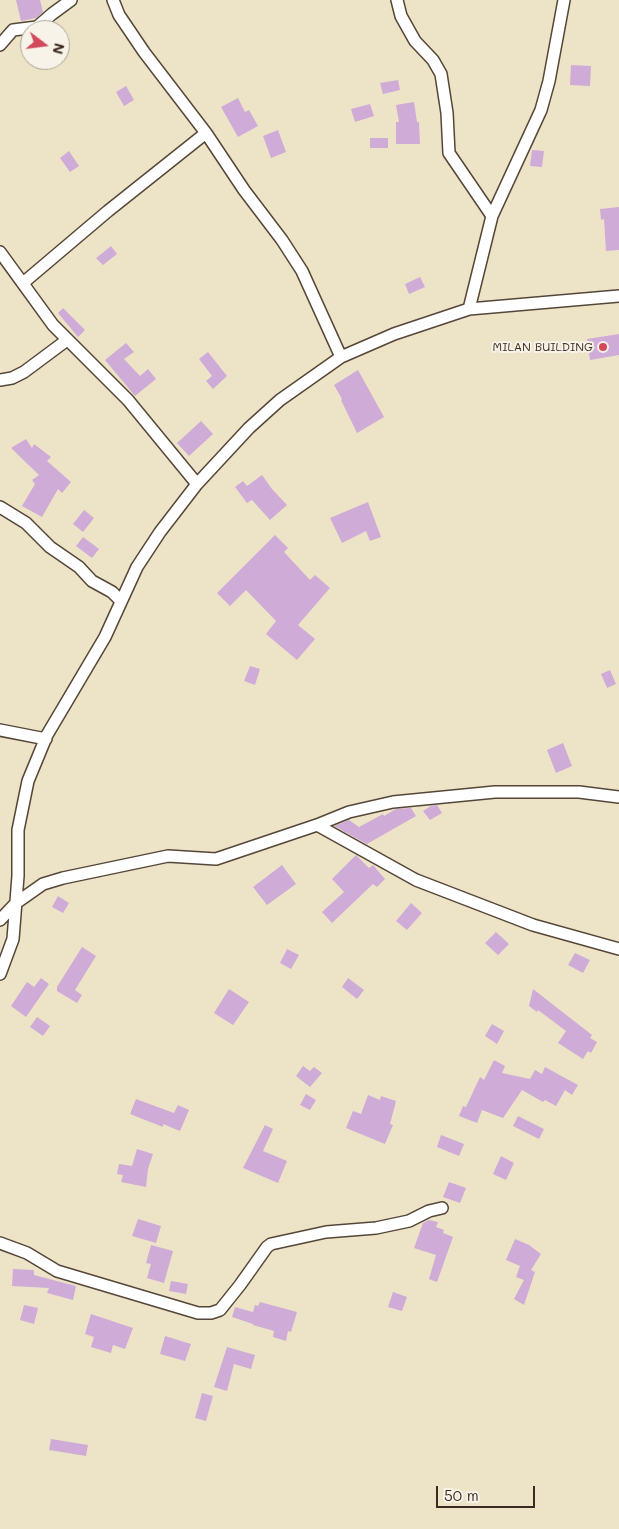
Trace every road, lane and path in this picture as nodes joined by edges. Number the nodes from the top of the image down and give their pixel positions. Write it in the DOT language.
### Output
graph roads {
  1 [pos="71,0"];
  2 [pos="113,0"];
  3 [pos="397,0"];
  4 [pos="564,0"];
  5 [pos="0,45"];
  6 [pos="206,133"];
  7 [pos="492,216"];
  8 [pos="0,252"];
  9 [pos="23,282"];
  10 [pos="619,296"];
  11 [pos="469,309"];
  12 [pos="67,340"];
  13 [pos="341,357"];
  14 [pos="0,380"];
  15 [pos="197,484"];
  16 [pos="0,507"];
  17 [pos="121,601"];
  18 [pos="0,730"];
  19 [pos="46,739"];
  20 [pos="619,796"];
  21 [pos="317,825"];
  22 [pos="16,903"];
  23 [pos="0,920"];
  24 [pos="619,949"];
  25 [pos="0,974"];
  26 [pos="442,1208"];
  27 [pos="0,1243"];
  1 -- 5 [label="street"];
  2 -- 6 [label="street"];
  3 -- 7 [label="street"];
  4 -- 7 [label="street"];
  6 -- 9 [label="street"];
  6 -- 13 [label="street"];
  7 -- 11 [label="street"];
  8 -- 9 [label="street"];
  9 -- 12 [label="street"];
  10 -- 11 [label="street"];
  11 -- 13 [label="street"];
  12 -- 14 [label="street"];
  12 -- 15 [label="street"];
  13 -- 15 [label="street"];
  15 -- 17 [label="street"];
  16 -- 17 [label="street"];
  17 -- 19 [label="street"];
  18 -- 19 [label="street"];
  19 -- 22 [label="street"];
  20 -- 21 [label="street"];
  21 -- 22 [label="street"];
  21 -- 24 [label="street"];
  22 -- 23 [label="street"];
  22 -- 25 [label="street"];
  26 -- 27 [label="street"];
}
